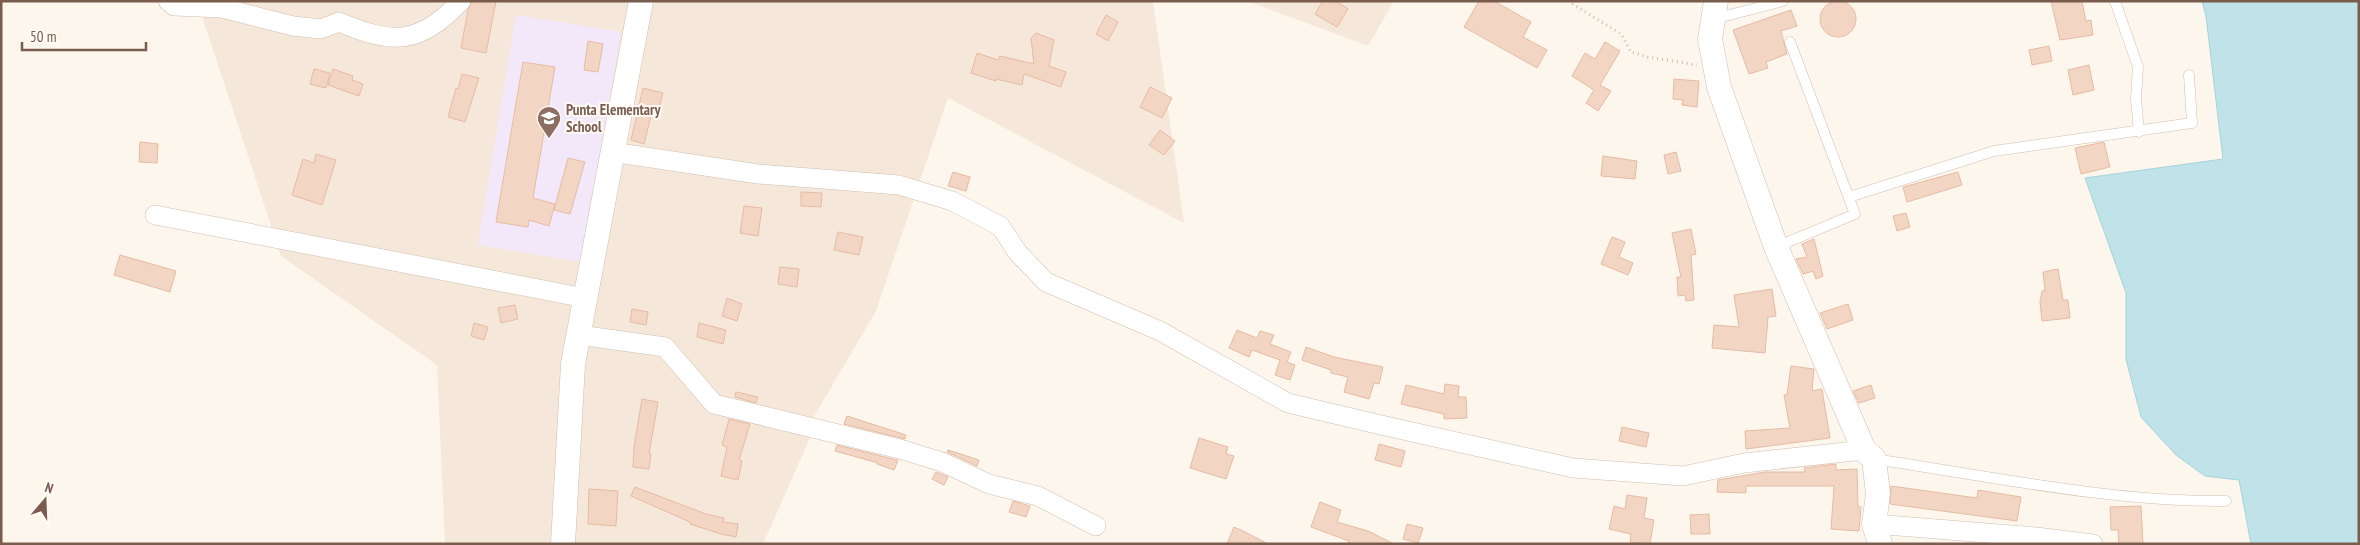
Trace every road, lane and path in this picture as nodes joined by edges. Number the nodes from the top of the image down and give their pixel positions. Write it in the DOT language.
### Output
graph roads {
  1 [pos="168,1"];
  2 [pos="461,1"];
  3 [pos="640,1"];
  4 [pos="1568,1"];
  5 [pos="1783,1"];
  6 [pos="2115,1"];
  7 [pos="1714,10"];
  8 [pos="1790,42"];
  9 [pos="1716,67"];
  10 [pos="2190,76"];
  11 [pos="2139,132"];
  12 [pos="612,152"];
  13 [pos="1849,197"];
  14 [pos="155,215"];
  15 [pos="1776,247"];
  16 [pos="586,298"];
  17 [pos="579,335"];
  18 [pos="1869,454"];
  19 [pos="2226,501"];
  20 [pos="1096,526"];
  21 [pos="1877,534"];
  22 [pos="563,544"];
  23 [pos="2093,544"];
  1 -- 2 [label="street"];
  3 -- 12 [label="street"];
  4 -- 9 [label="path"];
  5 -- 7 [label="lane"];
  6 -- 11 [label="lane"];
  7 -- 9 [label="street"];
  8 -- 13 [label="lane"];
  9 -- 15 [label="street"];
  10 -- 11 [label="lane"];
  11 -- 13 [label="lane"];
  12 -- 16 [label="street"];
  12 -- 18 [label="street"];
  13 -- 15 [label="lane"];
  14 -- 16 [label="street"];
  15 -- 18 [label="street"];
  16 -- 17 [label="street"];
  17 -- 20 [label="street"];
  17 -- 22 [label="street"];
  18 -- 19 [label="lane"];
  18 -- 21 [label="street"];
  21 -- 23 [label="street"];
}
